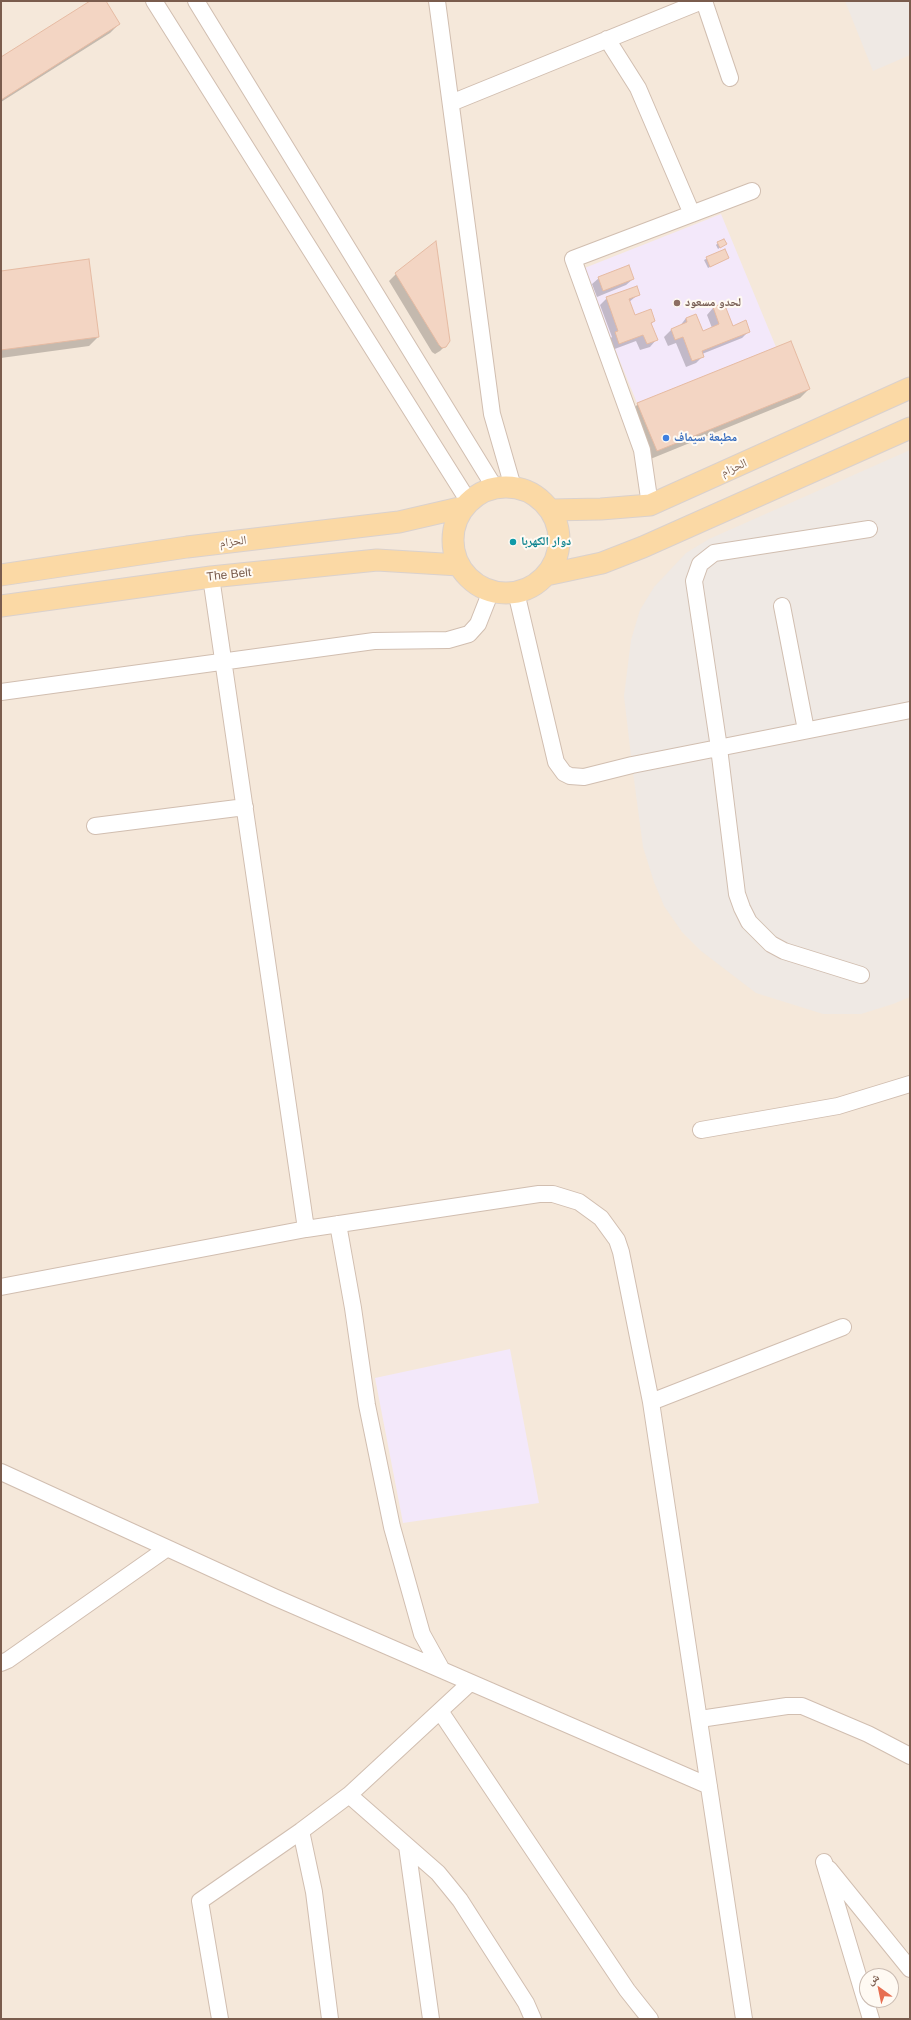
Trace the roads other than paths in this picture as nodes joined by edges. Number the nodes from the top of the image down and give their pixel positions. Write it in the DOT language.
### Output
graph roads {
  1 [pos="154,1"];
  2 [pos="196,1"];
  3 [pos="437,1"];
  4 [pos="703,1"];
  5 [pos="607,39"];
  6 [pos="730,78"];
  7 [pos="451,103"];
  8 [pos="752,191"];
  9 [pos="692,214"];
  10 [pos="910,388"];
  11 [pos="910,428"];
  12 [pos="504,487"];
  13 [pos="466,505"];
  14 [pos="650,506"];
  15 [pos="550,510"];
  16 [pos="869,529"];
  17 [pos="187,547"];
  18 [pos="459,565"];
  19 [pos="546,575"];
  20 [pos="1,576"];
  21 [pos="201,578"];
  22 [pos="491,591"];
  23 [pos="516,592"];
  24 [pos="1,606"];
  25 [pos="782,606"];
  26 [pos="223,662"];
  27 [pos="1,692"];
  28 [pos="910,710"];
  29 [pos="806,730"];
  30 [pos="719,748"];
  31 [pos="245,807"];
  32 [pos="95,826"];
  33 [pos="861,975"];
  34 [pos="910,1084"];
  35 [pos="701,1130"];
  36 [pos="338,1224"];
  37 [pos="306,1229"];
  38 [pos="1,1287"];
  39 [pos="842,1327"];
  40 [pos="651,1402"];
  41 [pos="1,1472"];
  42 [pos="166,1549"];
  43 [pos="1,1663"];
  44 [pos="442,1670"];
  45 [pos="470,1683"];
  46 [pos="440,1711"];
  47 [pos="700,1719"];
  48 [pos="910,1756"];
  49 [pos="709,1786"];
  50 [pos="349,1795"];
  51 [pos="301,1832"];
  52 [pos="407,1846"];
  53 [pos="910,1969"];
  54 [pos="220,2019"];
  55 [pos="330,2019"];
  56 [pos="431,2019"];
  57 [pos="533,2019"];
  58 [pos="650,2019"];
  59 [pos="744,2019"];
  60 [pos="871,2019"];
  1 -- 13 [label="street"];
  2 -- 12 [label="street"];
  3 -- 7 [label="street"];
  4 -- 5 [label="street"];
  4 -- 6 [label="street"];
  5 -- 7 [label="street"];
  5 -- 9 [label="street"];
  7 -- 12 [label="street"];
  8 -- 9 [label="street"];
  9 -- 14 [label="street"];
  10 -- 14 [label="main road, الحزام"];
  11 -- 19 [label="main road"];
  12 -- 13 [label="main road"];
  12 -- 15 [label="main road"];
  13 -- 17 [label="main road, الحزام"];
  13 -- 18 [label="main road"];
  14 -- 15 [label="main road, الحزام"];
  15 -- 19 [label="main road"];
  16 -- 30 [label="street"];
  17 -- 20 [label="main road, الحزام"];
  17 -- 21 [label="main road"];
  18 -- 21 [label="main road, The Belt"];
  18 -- 22 [label="main road"];
  19 -- 23 [label="main road"];
  21 -- 24 [label="main road, The Belt"];
  21 -- 26 [label="street"];
  22 -- 23 [label="main road"];
  22 -- 26 [label="street"];
  23 -- 30 [label="street"];
  25 -- 29 [label="street"];
  26 -- 27 [label="street"];
  26 -- 31 [label="street"];
  28 -- 29 [label="street"];
  29 -- 30 [label="street"];
  30 -- 33 [label="street"];
  31 -- 32 [label="street"];
  31 -- 37 [label="street"];
  34 -- 35 [label="street"];
  36 -- 37 [label="street"];
  36 -- 40 [label="street"];
  36 -- 44 [label="street"];
  37 -- 38 [label="street"];
  39 -- 40 [label="street"];
  40 -- 47 [label="street"];
  41 -- 42 [label="street"];
  42 -- 43 [label="street"];
  42 -- 44 [label="street"];
  44 -- 45 [label="street"];
  45 -- 46 [label="street"];
  45 -- 49 [label="street"];
  46 -- 50 [label="street"];
  46 -- 58 [label="street"];
  47 -- 48 [label="street"];
  47 -- 49 [label="street"];
  49 -- 59 [label="street"];
  50 -- 51 [label="street"];
  50 -- 52 [label="street"];
  51 -- 54 [label="street"];
  51 -- 55 [label="street"];
  52 -- 56 [label="street"];
  52 -- 57 [label="street"];
  53 -- 60 [label="street"];
}
